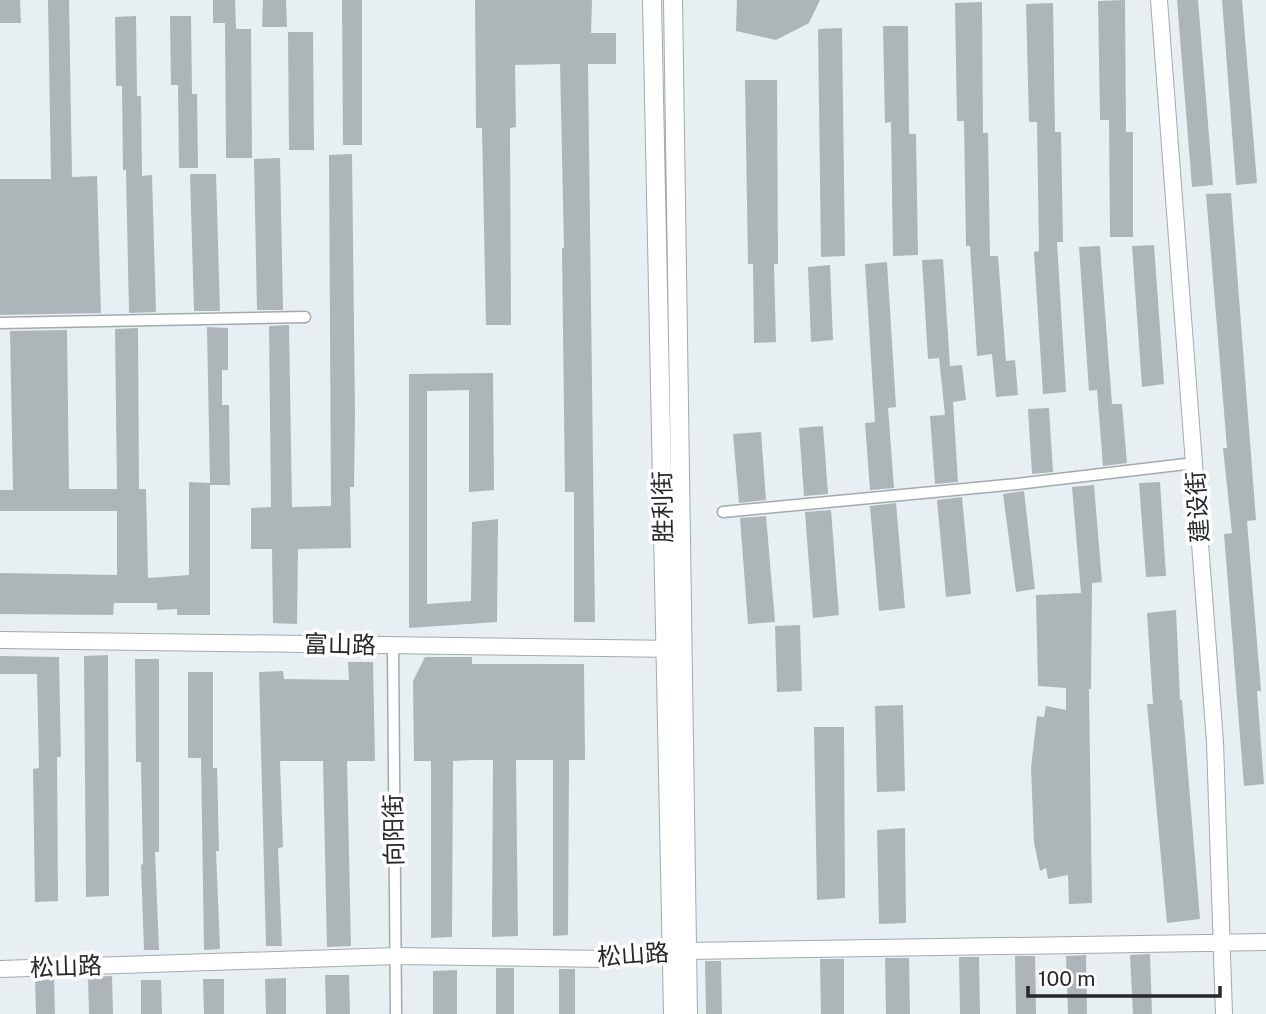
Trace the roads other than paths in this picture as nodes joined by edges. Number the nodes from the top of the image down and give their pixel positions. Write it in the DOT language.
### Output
graph roads {
  1 [pos="652,0"];
  2 [pos="673,0"];
  3 [pos="1159,0"];
  4 [pos="305,317"];
  5 [pos="0,323"];
  6 [pos="1194,463"];
  7 [pos="723,512"];
  8 [pos="0,640"];
  9 [pos="393,646"];
  10 [pos="673,649"];
  11 [pos="1266,942"];
  12 [pos="1222,943"];
  13 [pos="679,952"];
  14 [pos="396,956"];
  15 [pos="0,969"];
  16 [pos="396,1014"];
  17 [pos="673,1014"];
  18 [pos="688,1014"];
  19 [pos="1224,1014"];
  1 -- 10 [label="main road, 胜利街"];
  2 -- 10 [label="main road, 胜利街"];
  3 -- 6 [label="street, 建设街"];
  4 -- 5 [label="street"];
  6 -- 7 [label="street"];
  6 -- 12 [label="street, 建设街"];
  8 -- 9 [label="street, 富山路"];
  9 -- 10 [label="street, 富山路"];
  9 -- 14 [label="street, 向阳街"];
  10 -- 13 [label="main road, 胜利街"];
  11 -- 12 [label="street, 松山路"];
  12 -- 13 [label="street, 松山路"];
  12 -- 19 [label="street, 建设街"];
  13 -- 14 [label="street, 松山路"];
  13 -- 17 [label="main road, 胜利街"];
  13 -- 18 [label="main road, 胜利街"];
  14 -- 15 [label="street, 松山路"];
  14 -- 16 [label="street, 向阳街"];
}
